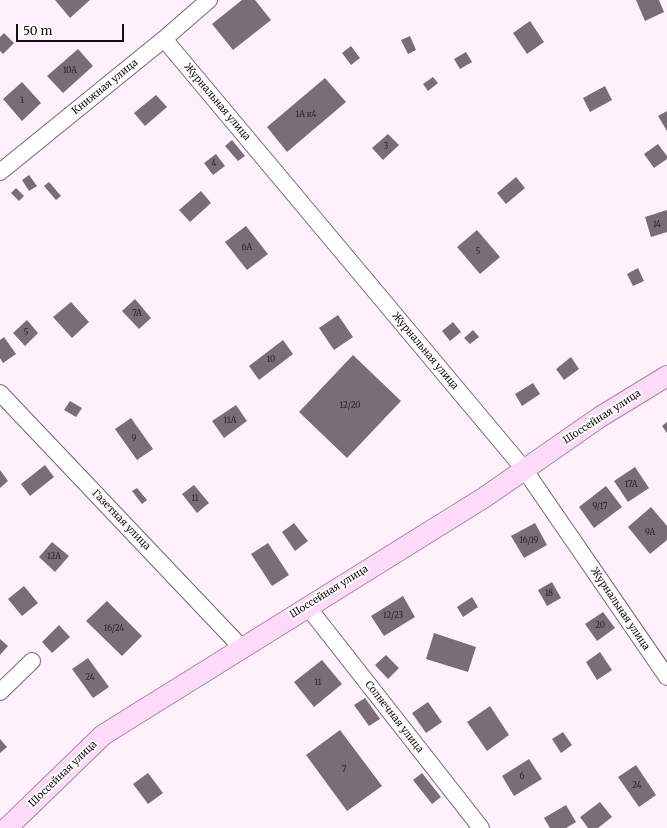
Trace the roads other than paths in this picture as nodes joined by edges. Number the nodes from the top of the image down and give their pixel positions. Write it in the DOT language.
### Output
graph roads {
  1 [pos="209,0"];
  2 [pos="164,39"];
  3 [pos="1,169"];
  4 [pos="667,376"];
  5 [pos="0,393"];
  6 [pos="524,469"];
  7 [pos="307,606"];
  8 [pos="241,647"];
  9 [pos="32,661"];
  10 [pos="667,677"];
  11 [pos="0,692"];
  12 [pos="7,828"];
  13 [pos="481,828"];
  1 -- 2 [label="street, Книжная улица"];
  2 -- 3 [label="street, Книжная улица"];
  2 -- 6 [label="street, Журнальная улица"];
  4 -- 6 [label="main road, Шоссейная улица"];
  5 -- 8 [label="street, Газетная улица"];
  6 -- 7 [label="main road, Шоссейная улица"];
  6 -- 10 [label="street, Журнальная улица"];
  7 -- 8 [label="main road, Шоссейная улица"];
  7 -- 13 [label="street, Солнечная улица"];
  8 -- 12 [label="main road, Шоссейная улица"];
  9 -- 11 [label="street"];
}
